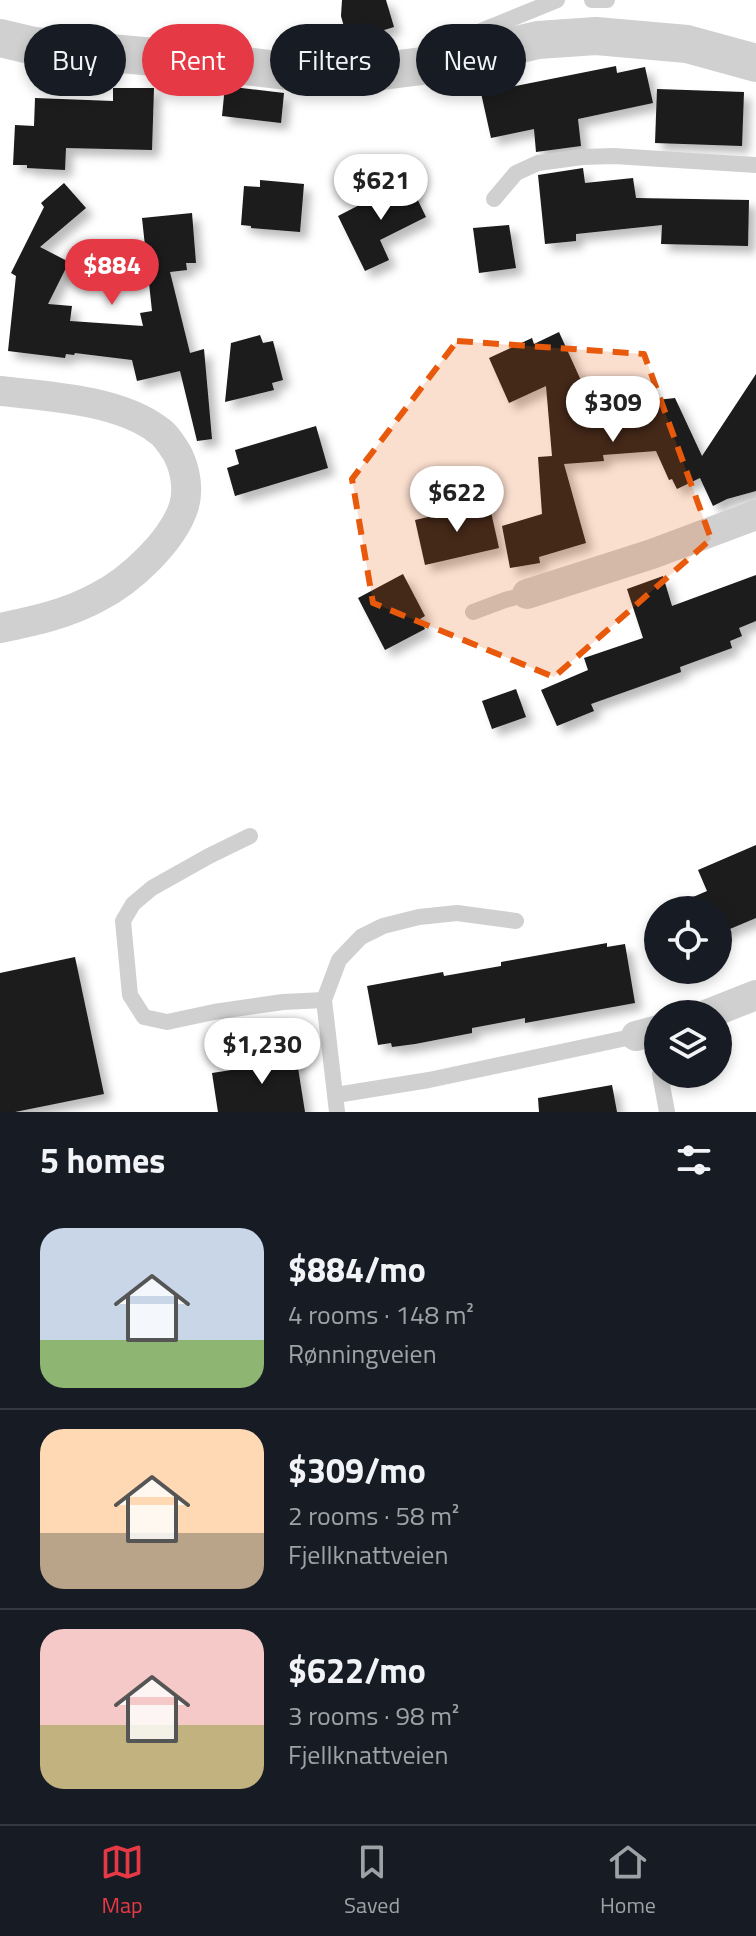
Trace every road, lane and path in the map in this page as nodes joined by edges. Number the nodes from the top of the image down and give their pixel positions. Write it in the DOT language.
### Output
graph roads {
  1 [pos="557,0"];
  2 [pos="592,0"];
  3 [pos="607,0"];
  4 [pos="498,24"];
  5 [pos="0,38"];
  6 [pos="526,43"];
  7 [pos="756,63"];
  8 [pos="416,67"];
  9 [pos="756,165"];
  10 [pos="494,199"];
  11 [pos="0,391"];
  12 [pos="756,515"];
  13 [pos="527,594"];
  14 [pos="473,612"];
  15 [pos="13,625"];
  16 [pos="250,836"];
  17 [pos="516,921"];
  18 [pos="756,995"];
  19 [pos="324,1000"];
  20 [pos="732,1004"];
  21 [pos="644,1033"];
  22 [pos="663,1088"];
  23 [pos="336,1095"];
  24 [pos="337,1112"];
  25 [pos="667,1112"];
  1 -- 4 [label="lane"];
  2 -- 3 [label="lane"];
  5 -- 8 [label="street"];
  6 -- 7 [label="street"];
  9 -- 10 [label="lane"];
  11 -- 15 [label="street"];
  12 -- 13 [label="street"];
  13 -- 14 [label="lane"];
  16 -- 19 [label="lane"];
  17 -- 19 [label="lane"];
  18 -- 20 [label="street"];
  19 -- 23 [label="lane"];
  21 -- 23 [label="lane"];
  22 -- 25 [label="lane"];
  23 -- 24 [label="lane"];
}
